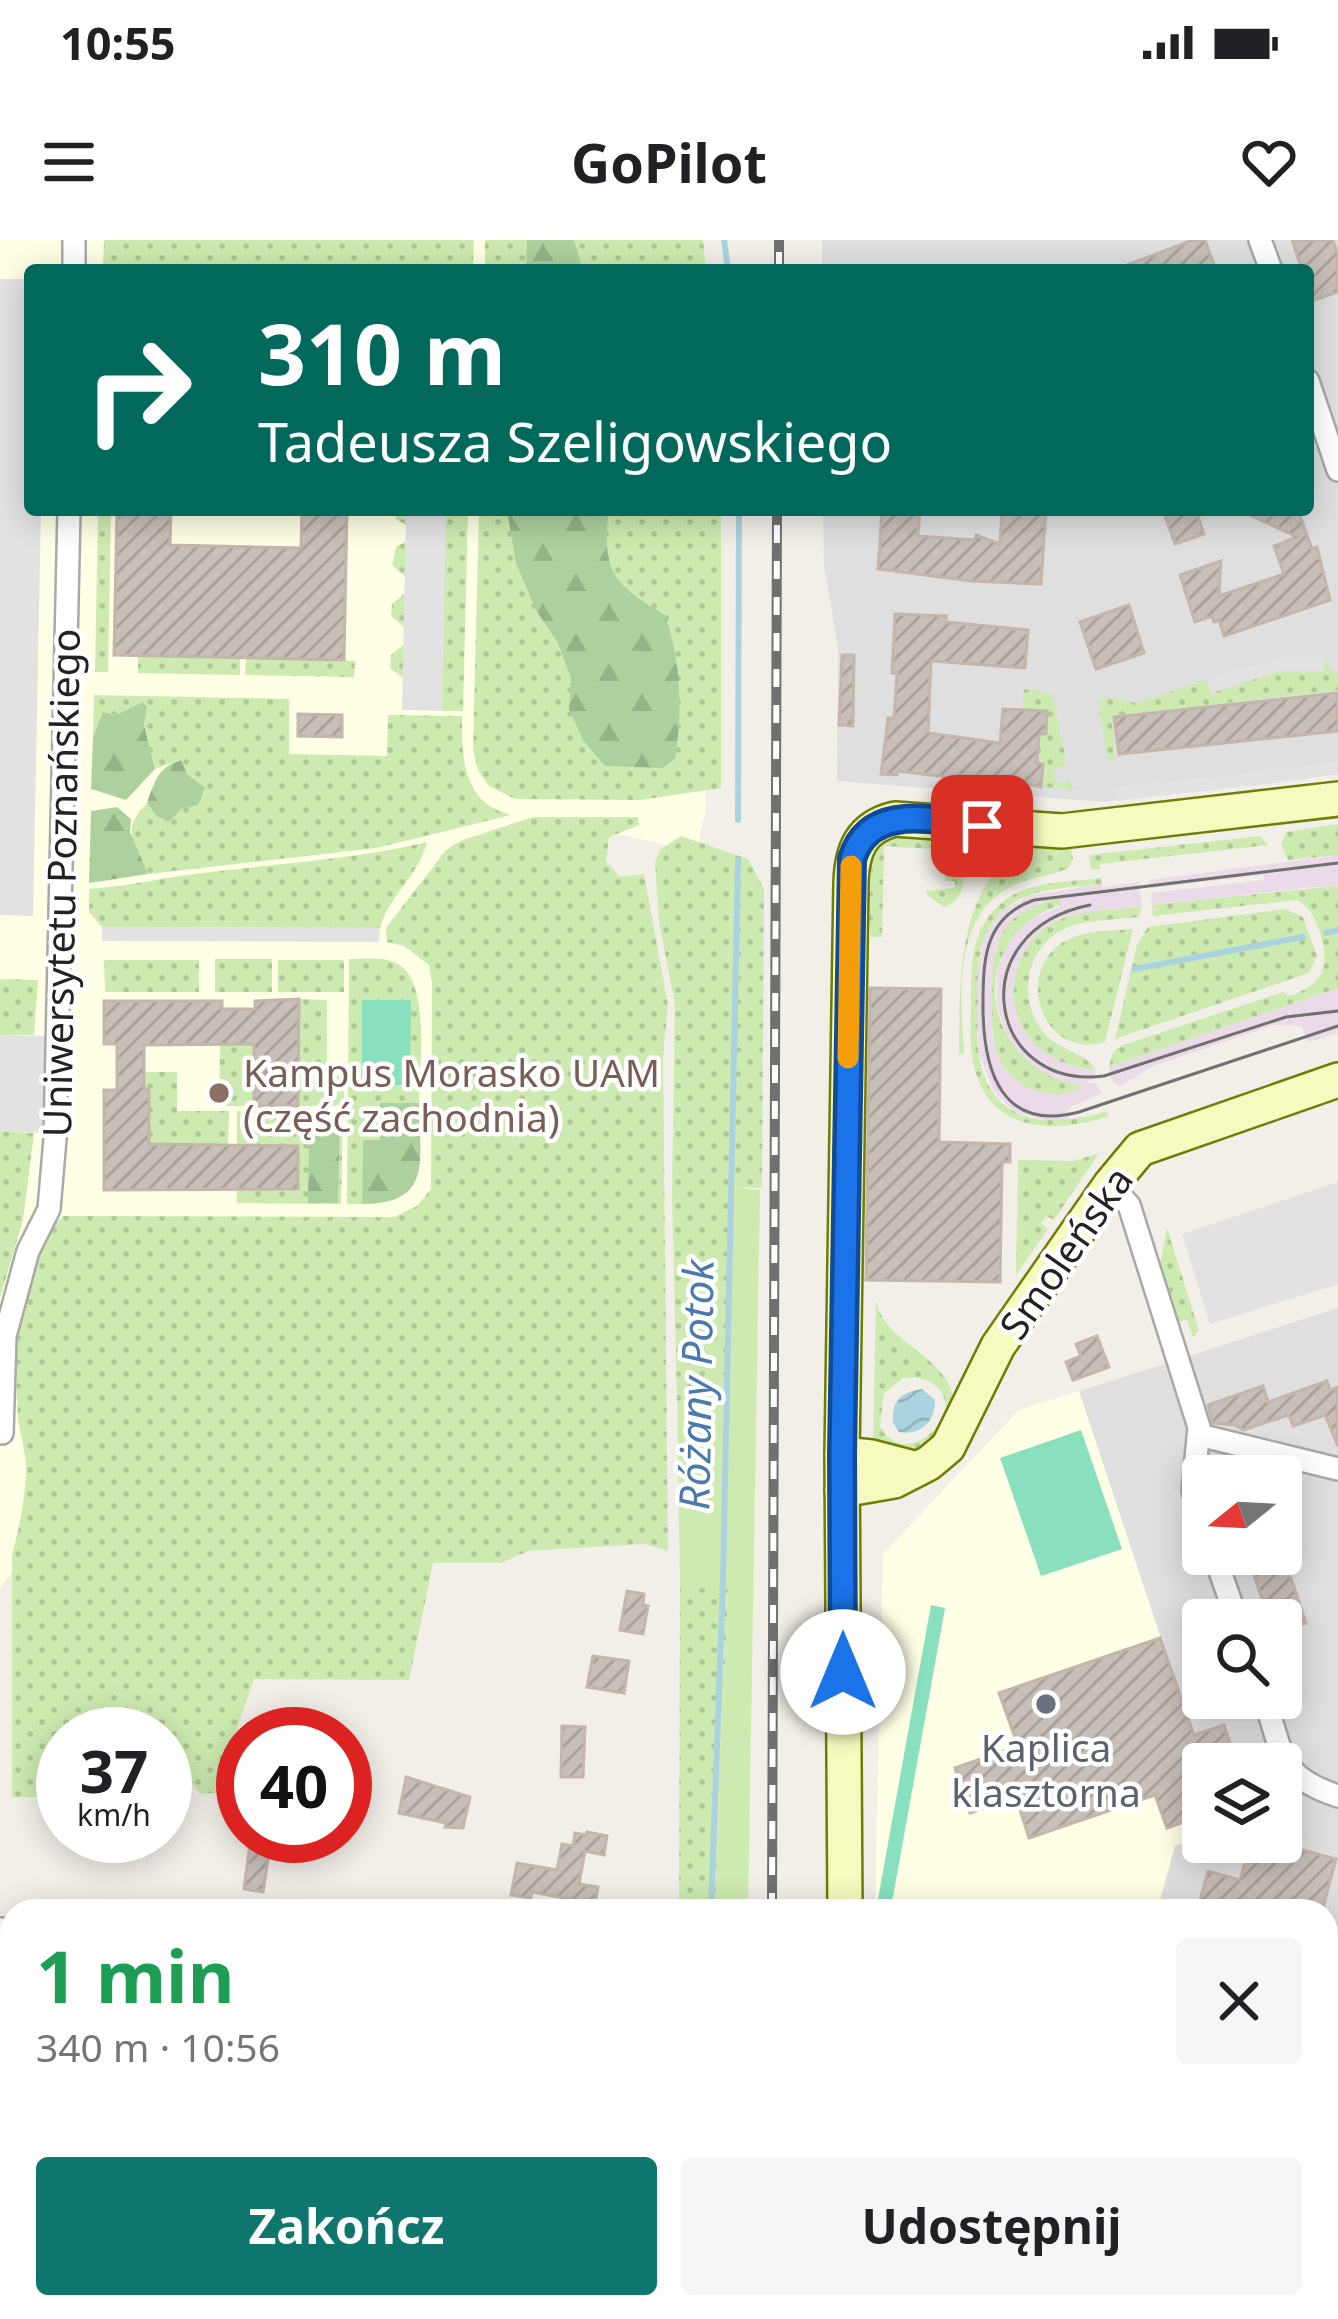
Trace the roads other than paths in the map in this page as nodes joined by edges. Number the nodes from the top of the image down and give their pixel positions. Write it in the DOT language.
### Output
graph roads {
  1 [pos="1314,399"];
  2 [pos="1338,470"];
  3 [pos="69,516"];
  4 [pos="1338,799"];
  5 [pos="1338,1080"];
  6 [pos="1110,1185"];
  7 [pos="2,1433"];
  8 [pos="1199,1435"];
  9 [pos="842,1454"];
  10 [pos="1196,1455"];
  11 [pos="917,1469"];
  12 [pos="1338,1469"];
  13 [pos="842,1490"];
  14 [pos="1271,1719"];
  15 [pos="1338,1796"];
  16 [pos="845,1899"];
  1 -- 2 [label="street"];
  3 -- 7 [label="street, Uniwersytetu Poznańskiego"];
  4 -- 9 [label="street"];
  5 -- 6 [label="street, Smoleńska"];
  6 -- 8 [label="street"];
  6 -- 11 [label="street, Smoleńska"];
  8 -- 10 [label="street"];
  8 -- 12 [label="street"];
  9 -- 11 [label="street"];
  9 -- 13 [label="street"];
  11 -- 13 [label="street, Smoleńska"];
  13 -- 16 [label="street"];
  14 -- 15 [label="street"];
}
